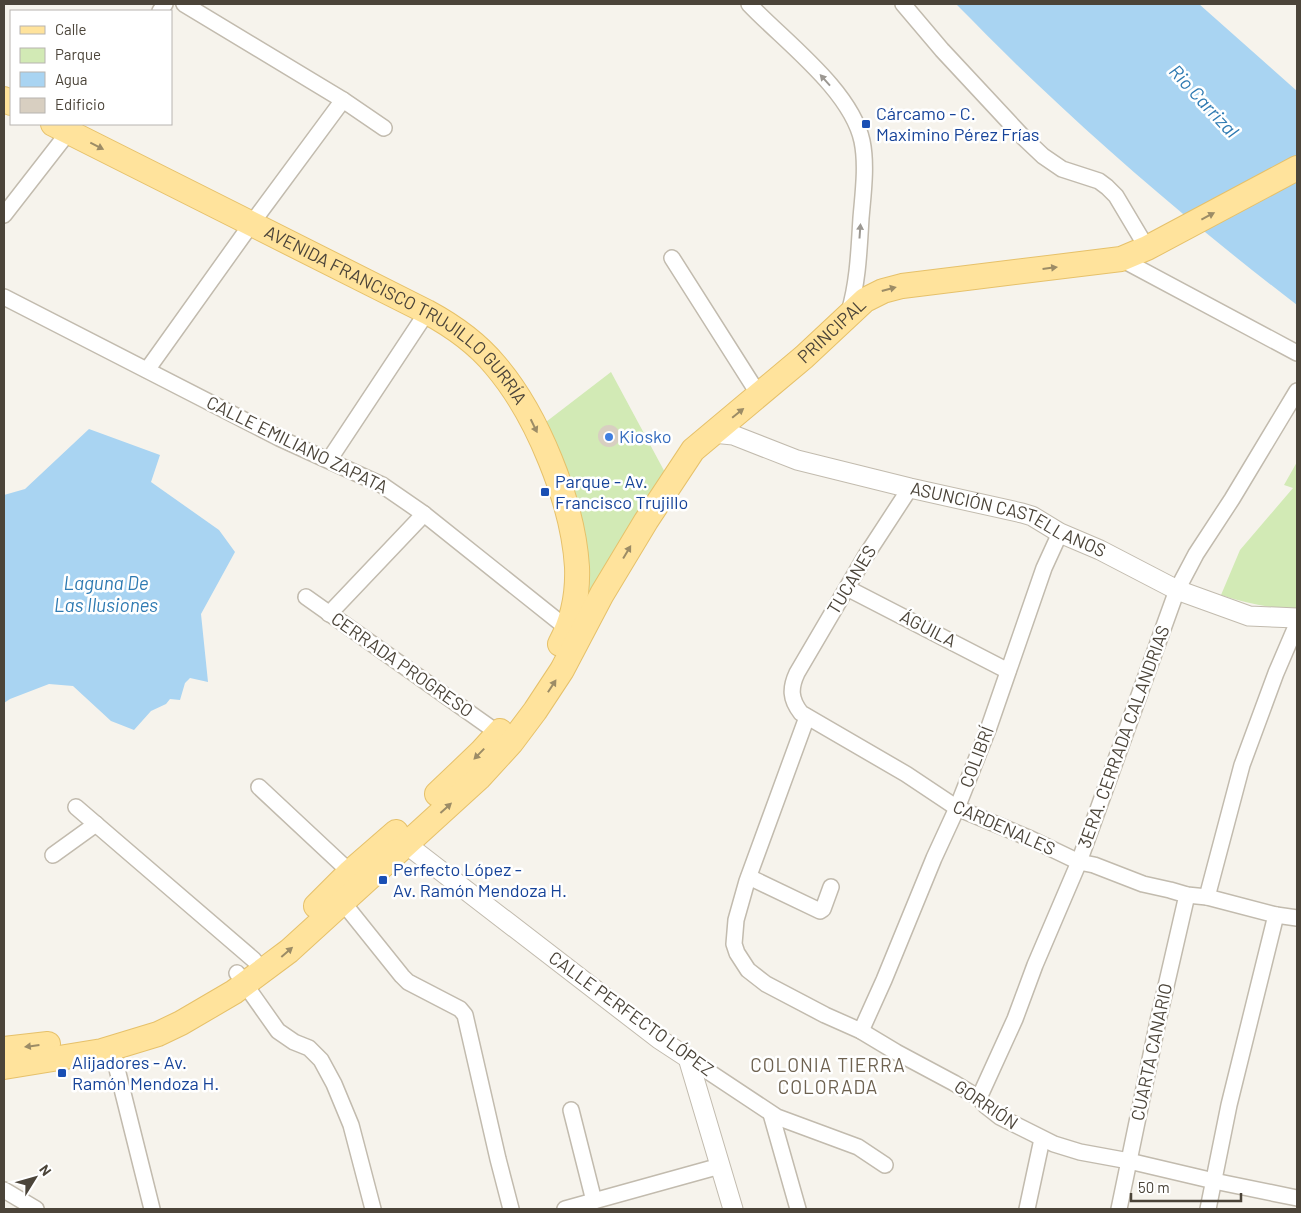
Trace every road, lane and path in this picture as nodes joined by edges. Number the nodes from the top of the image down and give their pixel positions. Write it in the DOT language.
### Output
graph roads {
  1 [pos="184,4"];
  2 [pos="749,4"];
  3 [pos="903,4"];
  4 [pos="343,100"];
  5 [pos="66,126"];
  6 [pos="384,128"];
  7 [pos="1297,168"];
  8 [pos="4,215"];
  9 [pos="252,223"];
  10 [pos="1156,243"];
  11 [pos="672,258"];
  12 [pos="1121,259"];
  13 [pos="4,297"];
  14 [pos="427,312"];
  15 [pos="849,314"];
  16 [pos="1297,353"];
  17 [pos="147,370"];
  18 [pos="1297,391"];
  19 [pos="760,395"];
  20 [pos="713,433"];
  21 [pos="329,460"];
  22 [pos="910,488"];
  23 [pos="424,514"];
  24 [pos="1060,533"];
  25 [pos="576,582"];
  26 [pos="847,588"];
  27 [pos="1177,590"];
  28 [pos="602,594"];
  29 [pos="306,597"];
  30 [pos="329,614"];
  31 [pos="1297,618"];
  32 [pos="1297,624"];
  33 [pos="568,629"];
  34 [pos="1008,670"];
  35 [pos="797,673"];
  36 [pos="807,717"];
  37 [pos="498,733"];
  38 [pos="259,787"];
  39 [pos="76,807"];
  40 [pos="957,808"];
  41 [pos="96,824"];
  42 [pos="400,838"];
  43 [pos="53,855"];
  44 [pos="1079,862"];
  45 [pos="350,872"];
  46 [pos="749,877"];
  47 [pos="831,887"];
  48 [pos="1187,895"];
  49 [pos="337,896"];
  50 [pos="1207,897"];
  51 [pos="1276,915"];
  52 [pos="1297,918"];
  53 [pos="246,973"];
  54 [pos="860,1031"];
  55 [pos="4,1049"];
  56 [pos="112,1049"];
  57 [pos="688,1058"];
  58 [pos="4,1066"];
  59 [pos="979,1098"];
  60 [pos="571,1110"];
  61 [pos="771,1114"];
  62 [pos="1042,1139"];
  63 [pos="1129,1161"];
  64 [pos="885,1165"];
  65 [pos="720,1166"];
  66 [pos="1214,1182"];
  67 [pos="4,1190"];
  68 [pos="1297,1198"];
  69 [pos="594,1201"];
  70 [pos="36,1209"];
  71 [pos="152,1209"];
  72 [pos="373,1209"];
  73 [pos="512,1209"];
  74 [pos="565,1209"];
  75 [pos="733,1209"];
  76 [pos="798,1209"];
  77 [pos="1027,1209"];
  78 [pos="1119,1209"];
  79 [pos="1208,1209"];
  1 -- 4 [label="street"];
  15 -- 2 [label="street, one-way"];
  3 -- 10 [label="street"];
  4 -- 6 [label="street"];
  4 -- 9 [label="street"];
  5 -- 8 [label="street"];
  5 -- 9 [label="main road, AVENIDA FRANCISCO TRUJILLO GURRÍA, one-way"];
  10 -- 7 [label="main road, PRINCIPAL, one-way"];
  9 -- 14 [label="main road, AVENIDA FRANCISCO TRUJILLO GURRÍA"];
  9 -- 17 [label="street"];
  10 -- 12 [label="main road, PRINCIPAL"];
  11 -- 19 [label="street"];
  15 -- 12 [label="main road, PRINCIPAL, one-way"];
  12 -- 16 [label="street"];
  13 -- 17 [label="street, CALLE EMILIANO ZAPATA"];
  14 -- 21 [label="street"];
  14 -- 25 [label="main road, AVENIDA FRANCISCO TRUJILLO GURRÍA, one-way"];
  15 -- 19 [label="main road, PRINCIPAL"];
  17 -- 21 [label="street, CALLE EMILIANO ZAPATA"];
  18 -- 27 [label="street, 3ERA. CERRADA CALANDRIAS"];
  20 -- 19 [label="main road, PRINCIPAL, one-way"];
  20 -- 22 [label="street, ASUNCIÓN CASTELLANOS"];
  28 -- 20 [label="main road, PRINCIPAL, one-way"];
  21 -- 23 [label="street, CALLE EMILIANO ZAPATA"];
  22 -- 24 [label="street, ASUNCIÓN CASTELLANOS"];
  22 -- 26 [label="street, TUCANES"];
  23 -- 30 [label="street"];
  23 -- 33 [label="street, CALLE EMILIANO ZAPATA"];
  24 -- 27 [label="street, ASUNCIÓN CASTELLANOS"];
  24 -- 34 [label="street, COLIBRÍ"];
  25 -- 28 [label="main road"];
  25 -- 33 [label="main road, AVENIDA FRANCISCO TRUJILLO GURRÍA"];
  26 -- 34 [label="street, ÁGUILA"];
  26 -- 35 [label="street, TUCANES"];
  27 -- 31 [label="street, ASUNCIÓN CASTELLANOS"];
  27 -- 44 [label="street, 3ERA. CERRADA CALANDRIAS"];
  42 -- 28 [label="main road, PRINCIPAL, one-way"];
  29 -- 30 [label="street, CERRADA PROGRESO"];
  30 -- 37 [label="street, CERRADA PROGRESO"];
  32 -- 50 [label="street"];
  33 -- 37 [label="main road, AVENIDA FRANCISCO TRUJILLO GURRÍA"];
  34 -- 40 [label="street, COLIBRÍ"];
  35 -- 36 [label="street, CARDENALES"];
  36 -- 40 [label="street, CARDENALES"];
  36 -- 46 [label="street, GORRIÓN"];
  37 -- 42 [label="main road, AVENIDA FRANCISCO TRUJILLO GURRÍA, one-way"];
  38 -- 45 [label="street"];
  39 -- 41 [label="street"];
  40 -- 44 [label="street, CARDENALES"];
  40 -- 54 [label="street, COLIBRÍ"];
  41 -- 43 [label="street"];
  41 -- 53 [label="street"];
  42 -- 45 [label="main road"];
  42 -- 49 [label="main road"];
  42 -- 57 [label="street, CALLE PERFECTO LÓPEZ"];
  44 -- 48 [label="street, CARDENALES"];
  44 -- 59 [label="street, 3ERA. CERRADA CALANDRIAS"];
  45 -- 49 [label="main road"];
  46 -- 47 [label="street"];
  46 -- 54 [label="street, GORRIÓN"];
  48 -- 50 [label="street, CARDENALES"];
  48 -- 63 [label="street, CUARTA CANARIO"];
  49 -- 53 [label="main road"];
  49 -- 73 [label="street"];
  50 -- 51 [label="street, CARDENALES"];
  51 -- 52 [label="street, CARDENALES"];
  51 -- 66 [label="street"];
  53 -- 55 [label="main road, one-way"];
  53 -- 56 [label="main road"];
  53 -- 72 [label="street"];
  54 -- 59 [label="street, GORRIÓN"];
  56 -- 58 [label="main road"];
  56 -- 71 [label="street"];
  57 -- 61 [label="street, CALLE PERFECTO LÓPEZ"];
  57 -- 65 [label="street"];
  59 -- 62 [label="street, GORRIÓN"];
  60 -- 69 [label="street"];
  61 -- 64 [label="street, CALLE PERFECTO LÓPEZ"];
  61 -- 76 [label="street"];
  62 -- 63 [label="street, GORRIÓN"];
  62 -- 77 [label="street"];
  63 -- 66 [label="street, GORRIÓN"];
  63 -- 78 [label="street, CUARTA CANARIO"];
  65 -- 69 [label="street"];
  65 -- 75 [label="street"];
  66 -- 68 [label="street, GORRIÓN"];
  66 -- 79 [label="street"];
  67 -- 70 [label="street"];
  69 -- 74 [label="street"];
}
